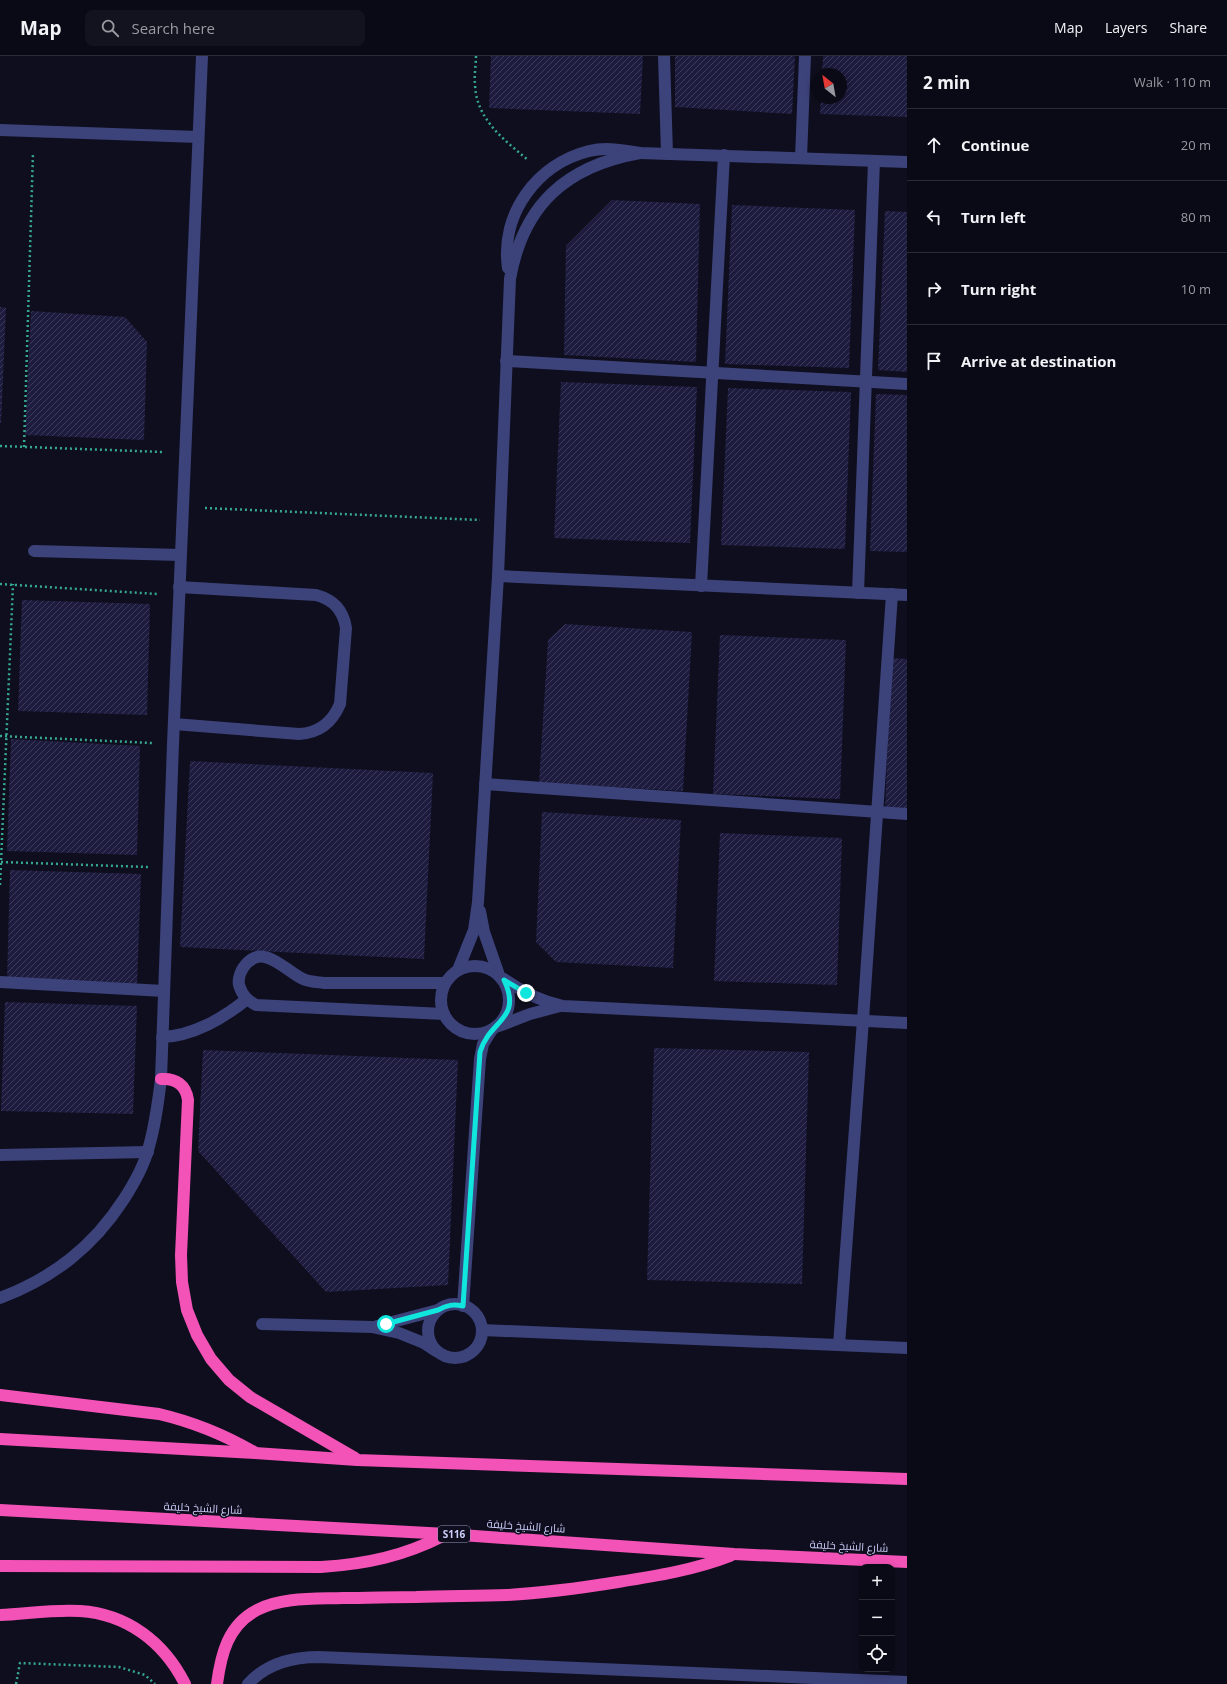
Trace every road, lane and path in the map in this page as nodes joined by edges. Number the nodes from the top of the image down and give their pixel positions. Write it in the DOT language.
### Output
graph roads {
  1 [pos="202,56"];
  2 [pos="476,56"];
  3 [pos="664,56"];
  4 [pos="805,56"];
  5 [pos="0,130"];
  6 [pos="34,131"];
  7 [pos="198,137"];
  8 [pos="640,153"];
  9 [pos="667,154"];
  10 [pos="724,156"];
  11 [pos="801,158"];
  12 [pos="874,161"];
  13 [pos="907,162"];
  14 [pos="544,173"];
  15 [pos="510,280"];
  16 [pos="506,361"];
  17 [pos="712,373"];
  18 [pos="866,381"];
  19 [pos="907,384"];
  20 [pos="0,446"];
  21 [pos="24,447"];
  22 [pos="185,453"];
  23 [pos="183,507"];
  24 [pos="500,521"];
  25 [pos="34,550"];
  26 [pos="180,555"];
  27 [pos="498,576"];
  28 [pos="0,584"];
  29 [pos="13,584"];
  30 [pos="701,586"];
  31 [pos="179,591"];
  32 [pos="858,593"];
  33 [pos="892,594"];
  34 [pos="907,595"];
  35 [pos="174,724"];
  36 [pos="0,736"];
  37 [pos="6,736"];
  38 [pos="173,744"];
  39 [pos="485,784"];
  40 [pos="877,812"];
  41 [pos="907,814"];
  42 [pos="0,862"];
  43 [pos="168,868"];
  44 [pos="0,886"];
  45 [pos="478,902"];
  46 [pos="458,970"];
  47 [pos="501,977"];
  48 [pos="0,982"];
  49 [pos="446,983"];
  50 [pos="164,991"];
  51 [pos="247,999"];
  52 [pos="563,1006"];
  53 [pos="444,1014"];
  54 [pos="863,1020"];
  55 [pos="907,1022"];
  56 [pos="494,1029"];
  57 [pos="162,1037"];
  58 [pos="161,1079"];
  59 [pos="148,1152"];
  60 [pos="0,1155"];
  61 [pos="0,1298"];
  62 [pos="463,1306"];
  63 [pos="438,1310"];
  64 [pos="262,1324"];
  65 [pos="372,1327"];
  66 [pos="482,1330"];
  67 [pos="839,1345"];
  68 [pos="907,1348"];
  69 [pos="436,1350"];
  70 [pos="0,1395"];
  71 [pos="0,1439"];
  72 [pos="255,1453"];
  73 [pos="357,1460"];
  74 [pos="907,1479"];
  75 [pos="0,1510"];
  76 [pos="447,1534"];
  77 [pos="734,1554"];
  78 [pos="907,1562"];
  79 [pos="0,1566"];
  80 [pos="0,1615"];
  81 [pos="907,1682"];
  82 [pos="16,1684"];
  83 [pos="155,1684"];
  84 [pos="185,1684"];
  85 [pos="218,1684"];
  86 [pos="248,1684"];
  1 -- 7 [label="street"];
  2 -- 14 [label="path"];
  3 -- 9 [label="street"];
  4 -- 11 [label="street"];
  5 -- 6 [label="street"];
  6 -- 7 [label="street"];
  6 -- 21 [label="path"];
  7 -- 22 [label="street"];
  8 -- 9 [label="street"];
  8 -- 14 [label="street"];
  8 -- 15 [label="street"];
  9 -- 10 [label="street"];
  10 -- 11 [label="street"];
  10 -- 17 [label="street"];
  11 -- 12 [label="street"];
  12 -- 13 [label="street"];
  12 -- 18 [label="street"];
  14 -- 15 [label="street"];
  15 -- 16 [label="street"];
  16 -- 17 [label="street"];
  16 -- 24 [label="street"];
  17 -- 18 [label="street"];
  17 -- 30 [label="street"];
  18 -- 19 [label="street"];
  18 -- 32 [label="street"];
  20 -- 21 [label="path"];
  21 -- 22 [label="path"];
  22 -- 23 [label="street"];
  23 -- 24 [label="path"];
  23 -- 26 [label="street"];
  24 -- 27 [label="street"];
  25 -- 26 [label="street"];
  26 -- 31 [label="street"];
  27 -- 30 [label="street"];
  27 -- 39 [label="street"];
  28 -- 29 [label="path"];
  29 -- 31 [label="path"];
  29 -- 37 [label="path"];
  30 -- 32 [label="street"];
  31 -- 35 [label="street"];
  31 -- 35 [label="street"];
  32 -- 33 [label="street"];
  33 -- 34 [label="street"];
  33 -- 40 [label="street"];
  35 -- 38 [label="street"];
  36 -- 37 [label="path"];
  37 -- 38 [label="path"];
  37 -- 42 [label="path"];
  38 -- 43 [label="street"];
  39 -- 40 [label="street"];
  39 -- 45 [label="street"];
  40 -- 41 [label="street"];
  40 -- 54 [label="street"];
  42 -- 43 [label="path"];
  42 -- 44 [label="path"];
  43 -- 50 [label="street"];
  45 -- 46 [label="street"];
  45 -- 47 [label="street"];
  46 -- 47 [label="street"];
  46 -- 49 [label="street"];
  47 -- 52 [label="street"];
  47 -- 56 [label="street"];
  48 -- 50 [label="street"];
  49 -- 51 [label="street"];
  49 -- 53 [label="street"];
  50 -- 57 [label="street"];
  51 -- 53 [label="street"];
  51 -- 57 [label="street"];
  52 -- 54 [label="street"];
  52 -- 56 [label="street"];
  53 -- 56 [label="street"];
  54 -- 55 [label="street"];
  54 -- 67 [label="street"];
  56 -- 62 [label="street"];
  57 -- 58 [label="street"];
  58 -- 59 [label="street"];
  58 -- 73 [label="highway"];
  59 -- 60 [label="street"];
  59 -- 61 [label="street"];
  62 -- 63 [label="street"];
  62 -- 66 [label="street"];
  63 -- 65 [label="street"];
  63 -- 69 [label="street"];
  64 -- 65 [label="street"];
  65 -- 69 [label="street"];
  66 -- 67 [label="street"];
  66 -- 69 [label="street"];
  67 -- 68 [label="street"];
  70 -- 72 [label="highway"];
  71 -- 72 [label="highway"];
  72 -- 73 [label="highway"];
  73 -- 74 [label="highway"];
  75 -- 76 [label="highway, شارع الشيخ خليفة / S116"];
  76 -- 77 [label="highway, شارع الشيخ خليفة / S116"];
  76 -- 79 [label="highway"];
  77 -- 78 [label="highway, شارع الشيخ خليفة / S116"];
  77 -- 85 [label="highway"];
  80 -- 84 [label="highway"];
  81 -- 86 [label="street"];
  82 -- 83 [label="path"];
}
